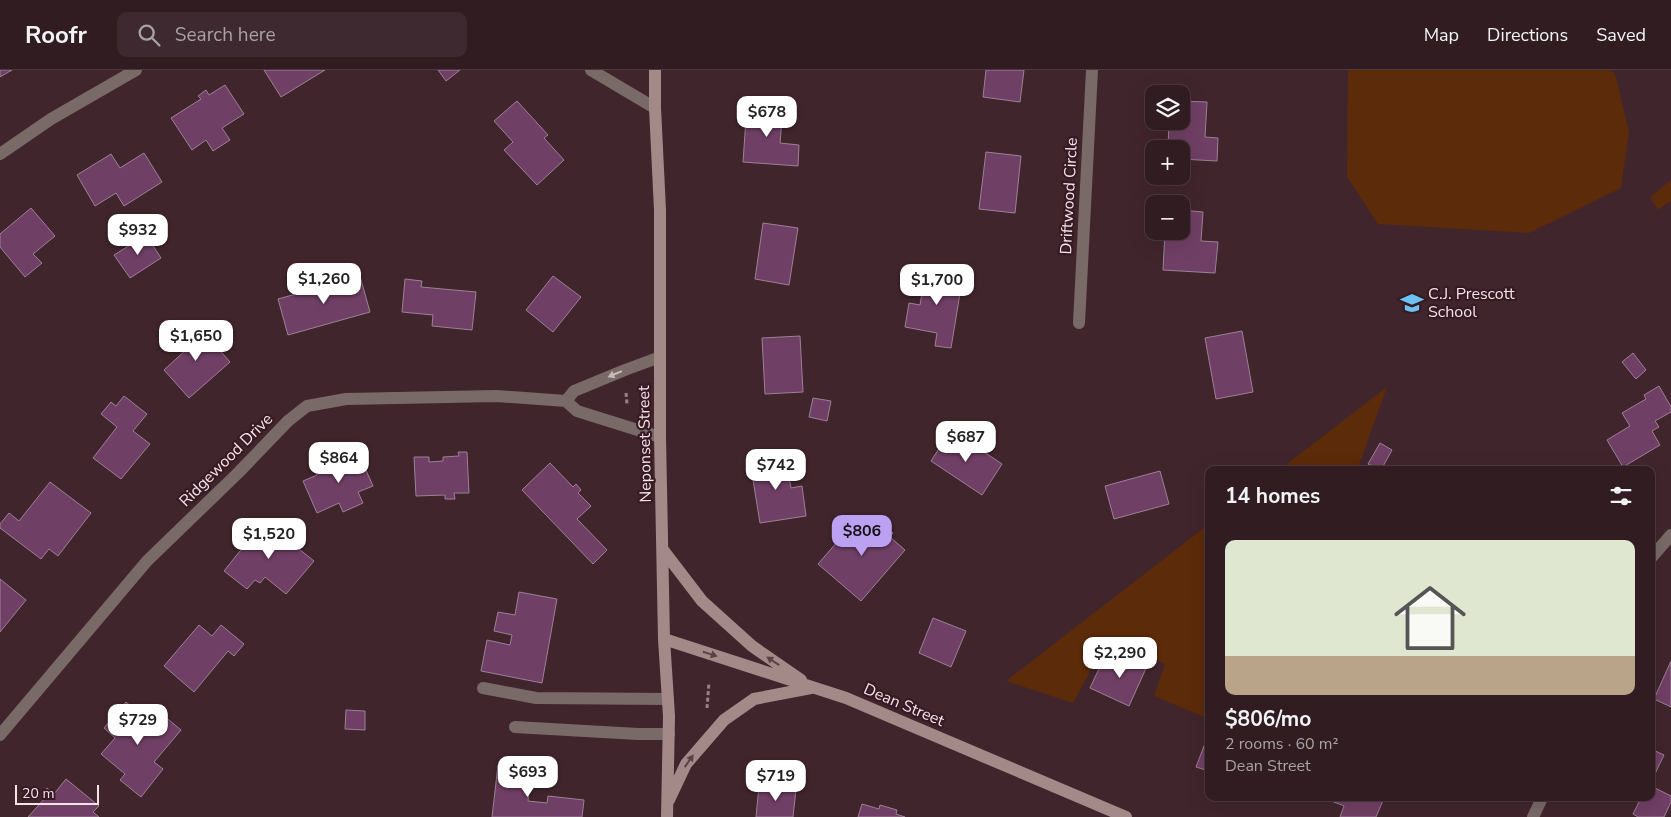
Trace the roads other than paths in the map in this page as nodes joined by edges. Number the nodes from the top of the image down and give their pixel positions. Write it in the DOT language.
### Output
graph roads {
  1 [pos="136,70"];
  2 [pos="591,70"];
  3 [pos="655,70"];
  4 [pos="1092,70"];
  5 [pos="655,108"];
  6 [pos="0,154"];
  7 [pos="1079,324"];
  8 [pos="660,357"];
  9 [pos="566,401"];
  10 [pos="660,437"];
  11 [pos="1671,535"];
  12 [pos="663,550"];
  13 [pos="1655,553"];
  14 [pos="664,639"];
  15 [pos="483,688"];
  16 [pos="814,688"];
  17 [pos="668,699"];
  18 [pos="515,727"];
  19 [pos="669,734"];
  20 [pos="0,735"];
  21 [pos="1541,801"];
  22 [pos="667,811"];
  23 [pos="1126,817"];
  24 [pos="1533,817"];
  1 -- 6 [label="street"];
  2 -- 5 [label="street"];
  3 -- 5 [label="main road, Neponset Street"];
  4 -- 7 [label="street, Driftwood Circle"];
  5 -- 8 [label="main road, Neponset Street"];
  8 -- 9 [label="street, one-way"];
  8 -- 10 [label="main road, Neponset Street"];
  9 -- 10 [label="street, Ridgewood Drive"];
  9 -- 20 [label="street, Ridgewood Drive"];
  10 -- 12 [label="main road, Neponset Street"];
  11 -- 13 [label="street"];
  12 -- 14 [label="main road, Neponset Street"];
  16 -- 12 [label="main road, one-way"];
  14 -- 16 [label="main road, Dean Street, one-way"];
  14 -- 17 [label="main road, Neponset Street"];
  15 -- 17 [label="street"];
  22 -- 16 [label="main road, one-way"];
  16 -- 23 [label="main road, Dean Street"];
  17 -- 19 [label="main road, Neponset Street"];
  18 -- 19 [label="street"];
  19 -- 22 [label="main road, Neponset Street"];
  21 -- 24 [label="street"];
}
